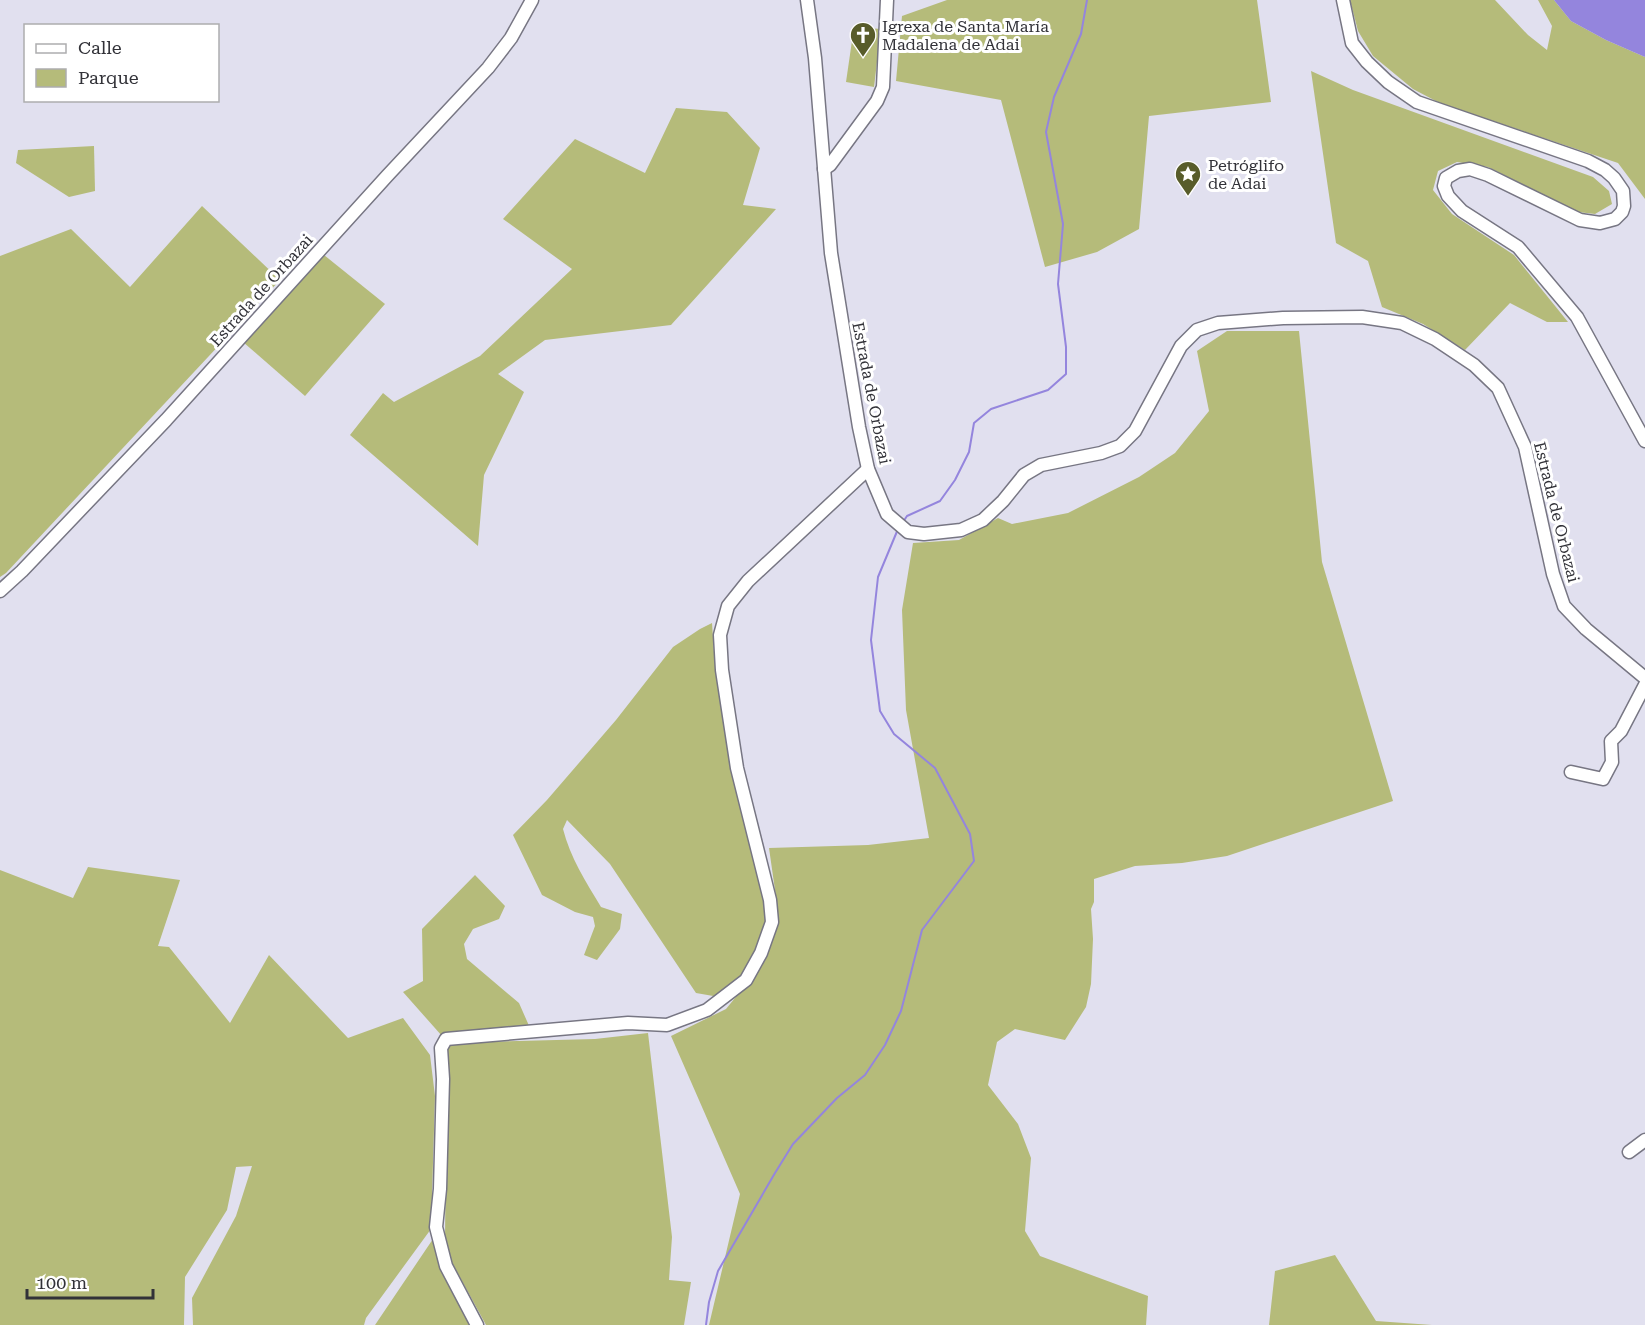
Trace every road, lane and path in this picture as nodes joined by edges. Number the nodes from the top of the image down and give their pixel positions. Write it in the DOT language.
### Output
graph roads {
  1 [pos="532,0"];
  2 [pos="807,0"];
  3 [pos="887,0"];
  4 [pos="1343,0"];
  5 [pos="823,155"];
  6 [pos="837,155"];
  7 [pos="824,169"];
  8 [pos="1645,441"];
  9 [pos="868,469"];
  10 [pos="0,591"];
  11 [pos="1643,672"];
  12 [pos="1645,685"];
  13 [pos="1571,772"];
  14 [pos="1645,1140"];
  15 [pos="1629,1152"];
  16 [pos="477,1325"];
  1 -- 10 [label="street, Estrada de Orbazai"];
  2 -- 5 [label="street, Estrada de Orbazai"];
  3 -- 6 [label="street"];
  4 -- 8 [label="street"];
  5 -- 6 [label="street"];
  5 -- 7 [label="street, Estrada de Orbazai"];
  6 -- 7 [label="street"];
  7 -- 9 [label="street, Estrada de Orbazai"];
  9 -- 11 [label="street, Estrada de Orbazai"];
  9 -- 16 [label="street"];
  12 -- 13 [label="street"];
  14 -- 15 [label="street"];
}
